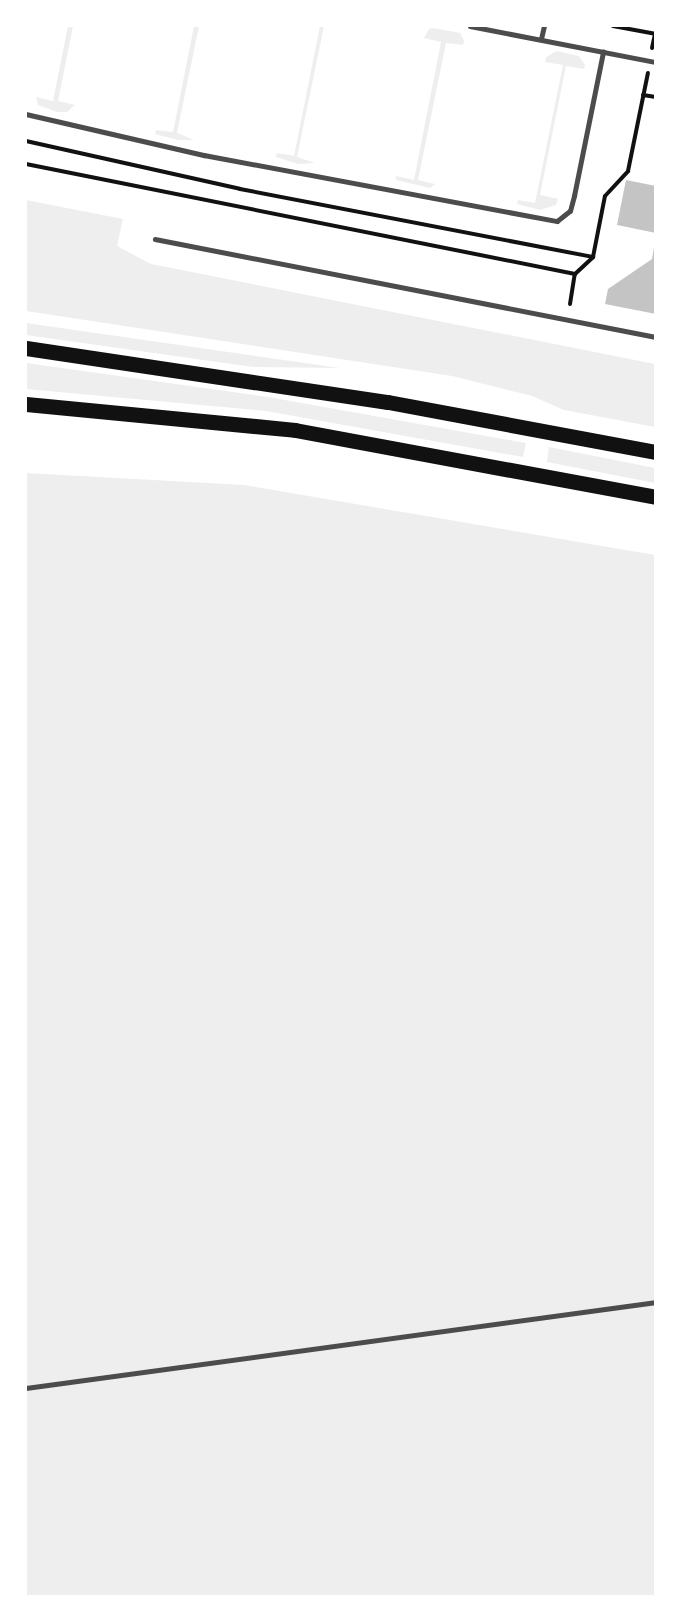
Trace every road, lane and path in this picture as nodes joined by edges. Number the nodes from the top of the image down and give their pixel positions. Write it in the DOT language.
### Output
graph roads {
  1 [pos="470,26"];
  2 [pos="477,26"];
  3 [pos="544,26"];
  4 [pos="613,26"];
  5 [pos="655,34"];
  6 [pos="541,39"];
  7 [pos="603,52"];
  8 [pos="653,62"];
  9 [pos="643,95"];
  10 [pos="656,98"];
  11 [pos="26,114"];
  12 [pos="26,141"];
  13 [pos="26,164"];
  14 [pos="155,239"];
  15 [pos="593,258"];
  16 [pos="574,274"];
  17 [pos="579,306"];
  18 [pos="656,337"];
  19 [pos="26,348"];
  20 [pos="26,404"];
  21 [pos="656,452"];
  22 [pos="656,497"];
  23 [pos="656,1302"];
  24 [pos="26,1388"];
  1 -- 2 [label="lane"];
  2 -- 6 [label="lane"];
  3 -- 6 [label="lane"];
  4 -- 5 [label="path"];
  5 -- 8 [label="path"];
  6 -- 7 [label="lane"];
  7 -- 8 [label="lane"];
  7 -- 11 [label="lane"];
  8 -- 9 [label="path"];
  9 -- 10 [label="path"];
  9 -- 15 [label="path"];
  12 -- 15 [label="path"];
  13 -- 16 [label="path"];
  14 -- 18 [label="lane"];
  15 -- 16 [label="path"];
  16 -- 17 [label="path"];
  19 -- 21 [label="main road"];
  20 -- 22 [label="main road"];
  23 -- 24 [label="lane"];
}
